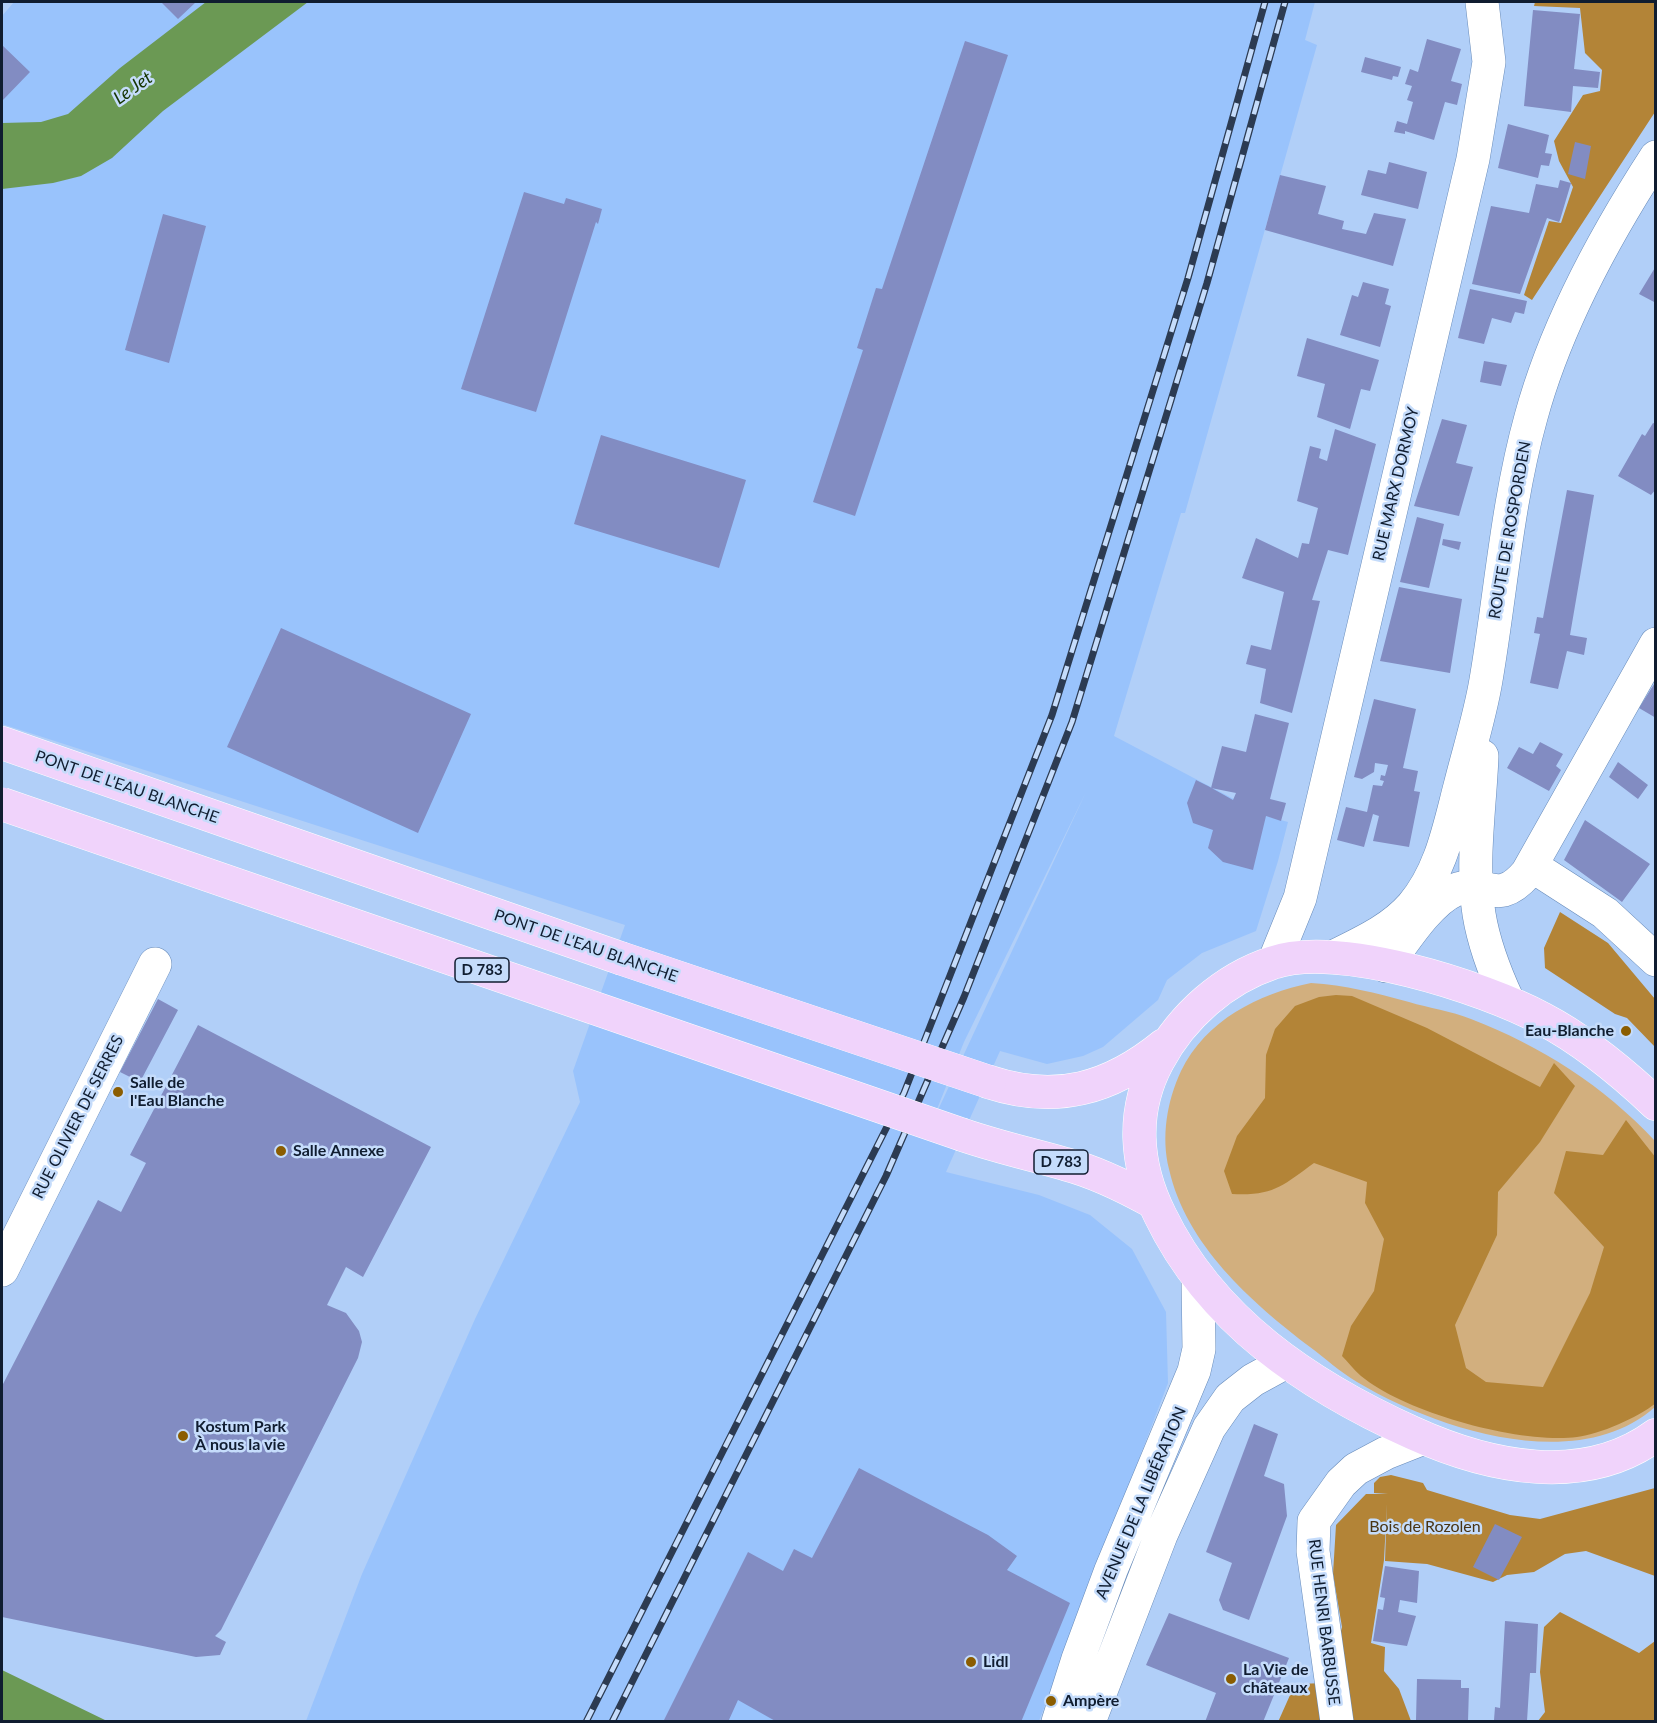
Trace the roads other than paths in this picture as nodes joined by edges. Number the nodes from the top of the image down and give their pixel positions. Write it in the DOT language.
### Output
graph roads {
  1 [pos="1482,2"];
  2 [pos="1656,157"];
  3 [pos="1656,644"];
  4 [pos="1486,680"];
  5 [pos="2,743"];
  6 [pos="2,804"];
  7 [pos="1532,866"];
  8 [pos="1477,886"];
  9 [pos="1333,957"];
  10 [pos="1656,960"];
  11 [pos="1274,962"];
  12 [pos="154,964"];
  13 [pos="1386,966"];
  14 [pos="1508,1001"];
  15 [pos="1168,1042"];
  16 [pos="1656,1104"];
  17 [pos="1154,1203"];
  18 [pos="2,1270"];
  19 [pos="1198,1280"];
  20 [pos="1286,1362"];
  21 [pos="1424,1438"];
  22 [pos="1650,1443"];
  23 [pos="1103,1592"];
  24 [pos="1133,1604"];
  25 [pos="1058,1722"];
  26 [pos="1089,1722"];
  27 [pos="1337,1722"];
  1 -- 11 [label="street, RUE MARX DORMOY"];
  2 -- 4 [label="street, ROUTE DE ROSPORDEN"];
  3 -- 7 [label="street"];
  4 -- 8 [label="street, ROUTE DE ROSPORDEN"];
  4 -- 9 [label="street, ROUTE DE ROSPORDEN"];
  5 -- 15 [label="main road, PONT DE L'EAU BLANCHE, bridge"];
  6 -- 17 [label="main road, D 783, bridge"];
  7 -- 8 [label="street"];
  7 -- 10 [label="street"];
  8 -- 13 [label="street"];
  8 -- 14 [label="street, ROUTE DE ROSPORDEN"];
  9 -- 11 [label="main road"];
  9 -- 13 [label="main road"];
  11 -- 15 [label="main road"];
  12 -- 18 [label="street, RUE OLIVIER DE SERRES"];
  13 -- 14 [label="main road"];
  14 -- 16 [label="main road"];
  15 -- 17 [label="main road"];
  17 -- 19 [label="main road"];
  19 -- 20 [label="main road"];
  19 -- 23 [label="street, AVENUE DE LA LIBÉRATION"];
  20 -- 21 [label="main road"];
  20 -- 24 [label="street, AVENUE DE LA LIBÉRATION"];
  21 -- 22 [label="main road"];
  21 -- 27 [label="street, RUE HENRI BARBUSSE"];
  23 -- 24 [label="street"];
  23 -- 25 [label="street, AVENUE DE LA LIBÉRATION"];
  24 -- 26 [label="street, AVENUE DE LA LIBÉRATION"];
}
